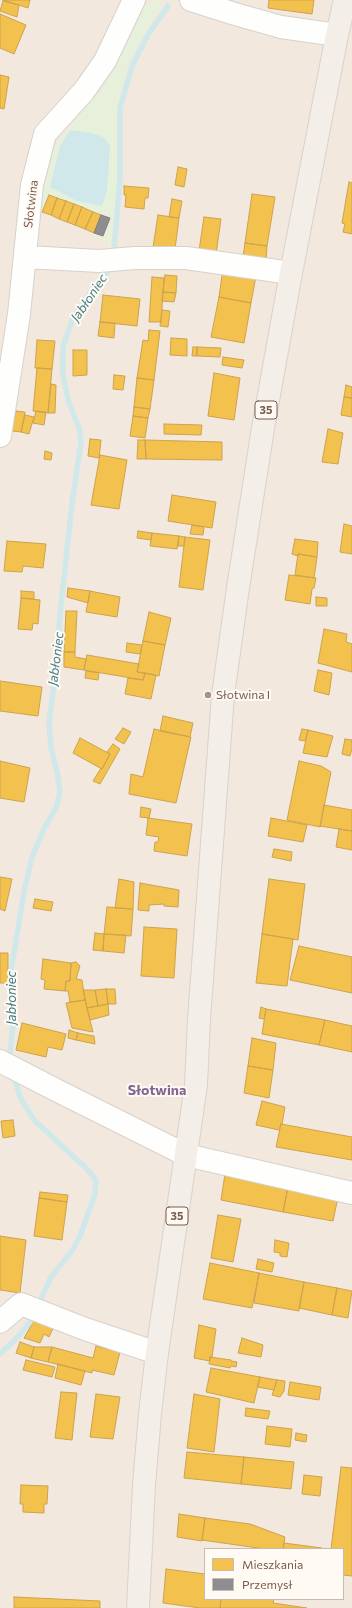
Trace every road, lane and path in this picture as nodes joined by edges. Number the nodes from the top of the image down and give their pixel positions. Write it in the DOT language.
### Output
graph roads {
  1 [pos="134,0"];
  2 [pos="191,0"];
  3 [pos="345,0"];
  4 [pos="337,35"];
  5 [pos="26,257"];
  6 [pos="291,273"];
  7 [pos="0,436"];
  8 [pos="0,1061"];
  9 [pos="186,1155"];
  10 [pos="352,1193"];
  11 [pos="0,1322"];
  12 [pos="157,1353"];
  13 [pos="138,1608"];
  1 -- 5 [label="street, Słotwina"];
  2 -- 4 [label="street"];
  3 -- 4 [label="main road, 35"];
  4 -- 6 [label="main road, 35"];
  5 -- 6 [label="street"];
  5 -- 7 [label="street, Słotwina"];
  6 -- 9 [label="main road, 35"];
  8 -- 9 [label="street"];
  9 -- 10 [label="street"];
  9 -- 12 [label="main road, 35"];
  11 -- 12 [label="street"];
  12 -- 13 [label="main road, 35"];
}
